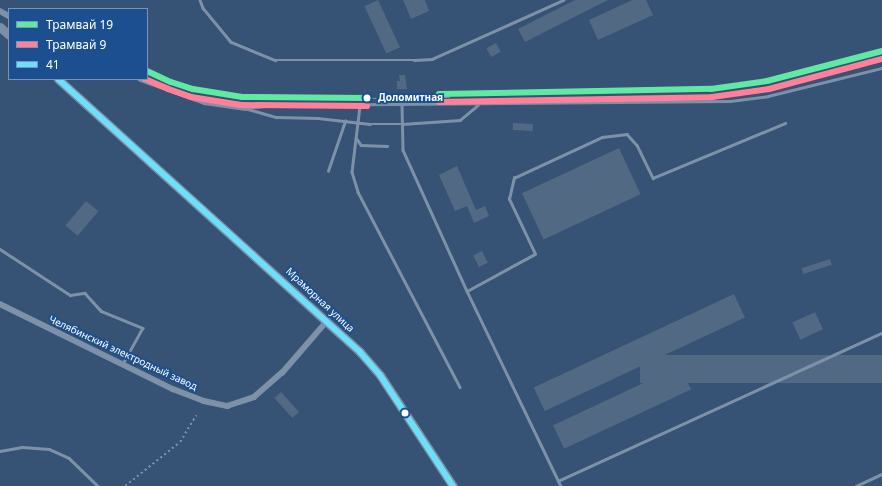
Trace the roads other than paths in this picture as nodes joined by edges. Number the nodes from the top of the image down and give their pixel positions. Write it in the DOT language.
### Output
graph roads {
  1 [pos="200,0"];
  2 [pos="563,0"];
  3 [pos="0,27"];
  4 [pos="8,34"];
  5 [pos="882,68"];
  6 [pos="59,80"];
  7 [pos="144,80"];
  8 [pos="478,104"];
  9 [pos="402,105"];
  10 [pos="360,106"];
  11 [pos="246,108"];
  12 [pos="345,121"];
  13 [pos="359,123"];
  14 [pos="785,123"];
  15 [pos="402,124"];
  16 [pos="357,139"];
  17 [pos="388,146"];
  18 [pos="328,171"];
  19 [pos="0,249"];
  20 [pos="467,291"];
  21 [pos="0,304"];
  22 [pos="327,321"];
  23 [pos="882,333"];
  24 [pos="122,364"];
  25 [pos="460,387"];
  26 [pos="0,451"];
  27 [pos="882,474"];
  28 [pos="558,481"];
  29 [pos="98,486"];
  30 [pos="453,486"];
  31 [pos="561,486"];
  32 [pos="856,486"];
  1 -- 2 [label="lane"];
  3 -- 4 [label="main road"];
  5 -- 8 [label="lane"];
  6 -- 22 [label="main road, Мраморная улица"];
  7 -- 11 [label="street"];
  8 -- 9 [label="lane"];
  8 -- 15 [label="lane"];
  9 -- 10 [label="lane"];
  9 -- 15 [label="lane"];
  10 -- 11 [label="lane"];
  10 -- 13 [label="lane"];
  11 -- 12 [label="lane"];
  12 -- 13 [label="lane"];
  12 -- 18 [label="lane"];
  13 -- 15 [label="lane"];
  13 -- 16 [label="lane"];
  14 -- 20 [label="lane"];
  15 -- 20 [label="lane"];
  16 -- 17 [label="lane"];
  16 -- 25 [label="lane"];
  19 -- 24 [label="lane"];
  20 -- 28 [label="lane"];
  21 -- 24 [label="street, Челябинский электродный завод"];
  22 -- 24 [label="street, Челябинский электродный завод"];
  22 -- 30 [label="main road, Мраморная улица"];
  23 -- 28 [label="lane"];
  26 -- 29 [label="lane"];
  27 -- 32 [label="lane"];
  28 -- 31 [label="lane"];
}
